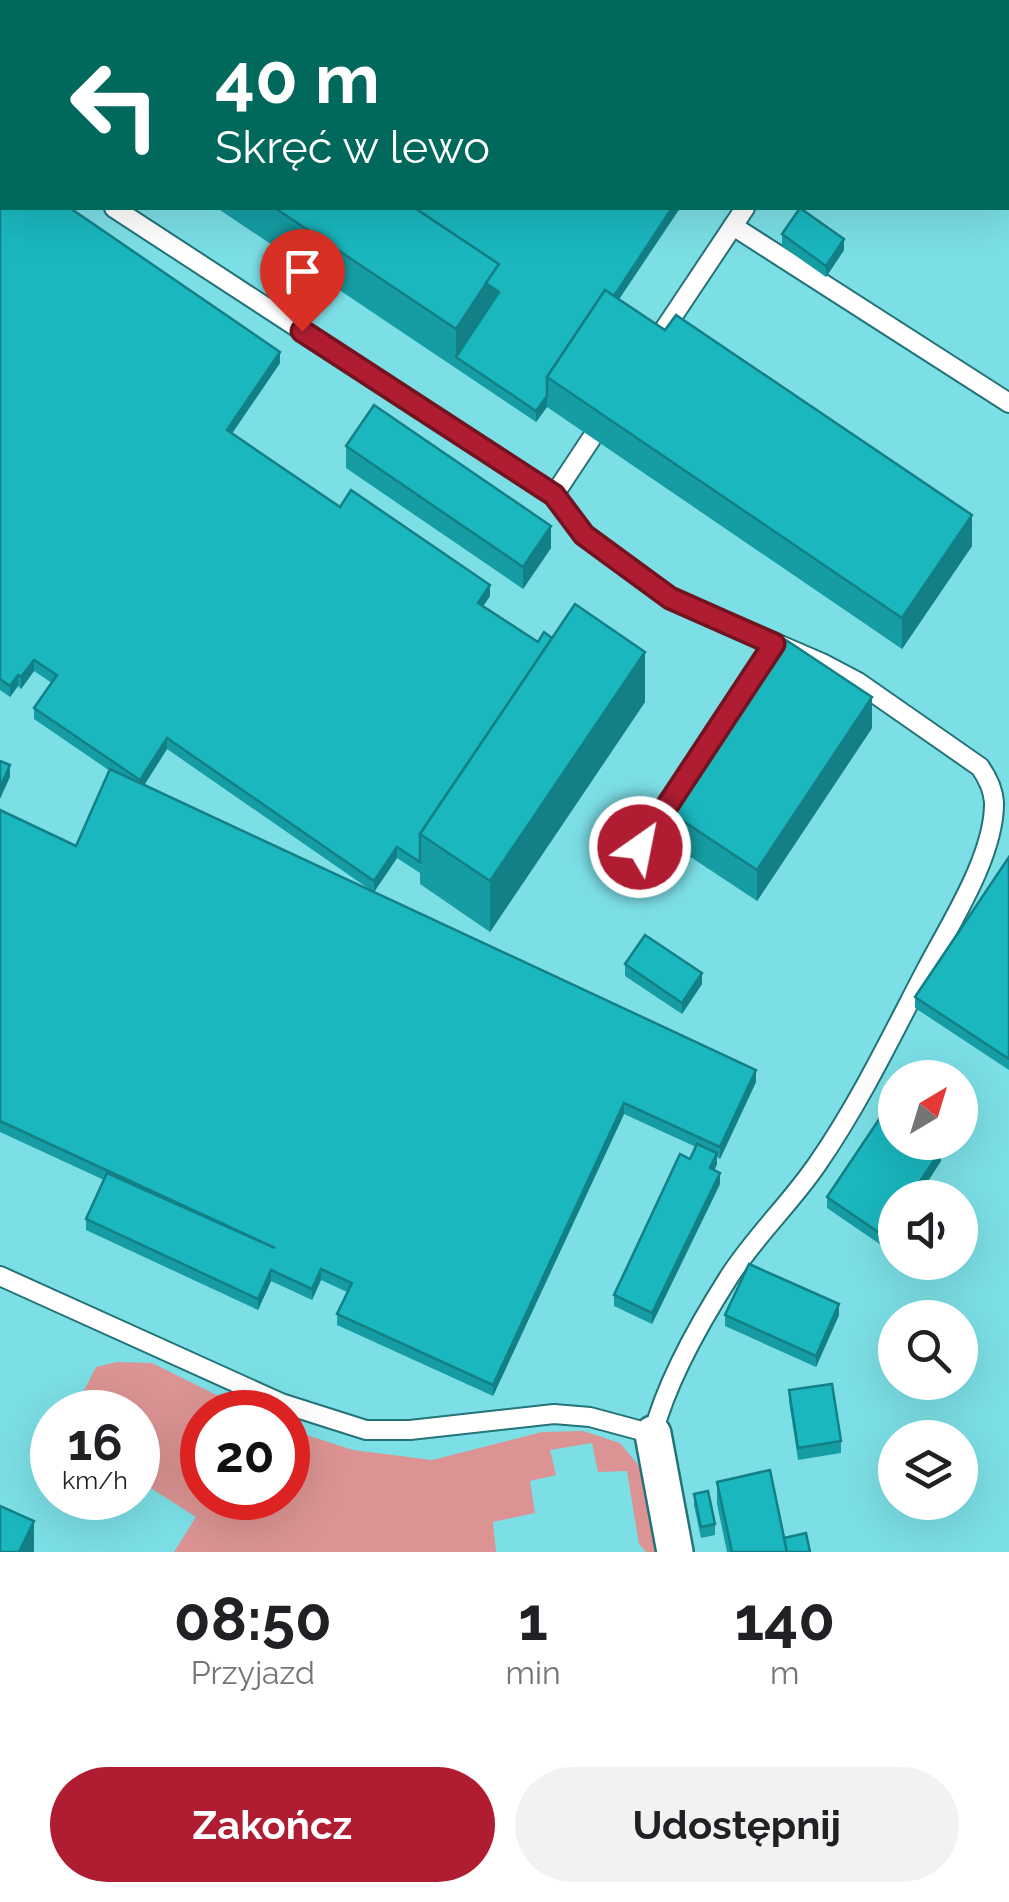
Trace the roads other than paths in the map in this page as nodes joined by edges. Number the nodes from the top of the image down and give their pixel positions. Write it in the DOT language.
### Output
graph roads {
  1 [pos="117,210"];
  2 [pos="744,210"];
  3 [pos="733,226"];
  4 [pos="638,368"];
  5 [pos="617,400"];
  6 [pos="1009,403"];
  7 [pos="554,495"];
  8 [pos="774,644"];
  9 [pos="640,847"];
  10 [pos="0,1276"];
  11 [pos="653,1434"];
  12 [pos="675,1552"];
  1 -- 7 [label="lane"];
  2 -- 3 [label="lane"];
  3 -- 4 [label="lane"];
  3 -- 6 [label="lane"];
  5 -- 7 [label="lane"];
  7 -- 8 [label="lane"];
  8 -- 9 [label="lane"];
  8 -- 11 [label="lane"];
  10 -- 11 [label="lane"];
  11 -- 12 [label="street"];
}
